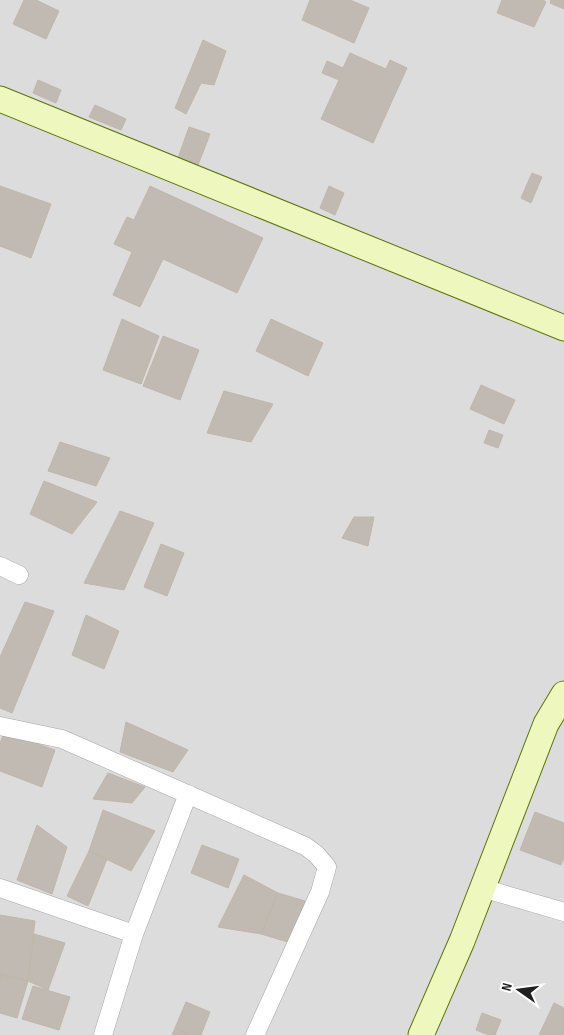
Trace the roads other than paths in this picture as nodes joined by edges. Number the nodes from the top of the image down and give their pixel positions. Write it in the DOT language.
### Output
graph roads {
  1 [pos="0,99"];
  2 [pos="564,328"];
  3 [pos="0,566"];
  4 [pos="19,575"];
  5 [pos="564,694"];
  6 [pos="0,726"];
  7 [pos="188,794"];
  8 [pos="0,888"];
  9 [pos="482,888"];
  10 [pos="564,912"];
  11 [pos="134,934"];
  12 [pos="103,1035"];
  13 [pos="255,1035"];
  14 [pos="421,1035"];
  1 -- 2 [label="street"];
  3 -- 4 [label="street"];
  5 -- 9 [label="street"];
  6 -- 7 [label="street"];
  7 -- 11 [label="street"];
  7 -- 13 [label="street"];
  8 -- 11 [label="street"];
  9 -- 10 [label="street"];
  9 -- 14 [label="street"];
  11 -- 12 [label="street"];
}
